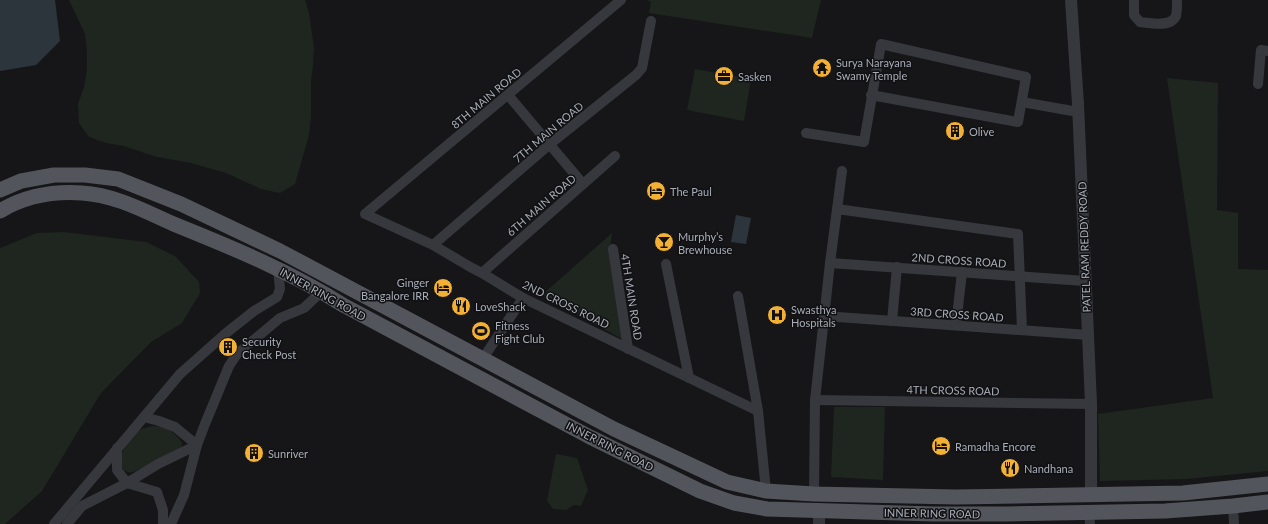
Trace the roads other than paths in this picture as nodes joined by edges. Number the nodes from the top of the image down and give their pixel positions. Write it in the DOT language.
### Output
graph roads {
  1 [pos="622,0"];
  2 [pos="1071,0"];
  3 [pos="1134,0"];
  4 [pos="1177,0"];
  5 [pos="651,21"];
  6 [pos="1268,51"];
  7 [pos="1258,84"];
  8 [pos="872,94"];
  9 [pos="508,95"];
  10 [pos="1022,102"];
  11 [pos="1078,112"];
  12 [pos="806,133"];
  13 [pos="550,144"];
  14 [pos="615,156"];
  15 [pos="842,171"];
  16 [pos="583,184"];
  17 [pos="0,190"];
  18 [pos="837,210"];
  19 [pos="0,211"];
  20 [pos="366,214"];
  21 [pos="433,245"];
  22 [pos="613,249"];
  23 [pos="830,263"];
  24 [pos="666,264"];
  25 [pos="897,268"];
  26 [pos="278,270"];
  27 [pos="482,272"];
  28 [pos="962,272"];
  29 [pos="1020,276"];
  30 [pos="1085,281"];
  31 [pos="321,292"];
  32 [pos="738,296"];
  33 [pos="523,298"];
  34 [pos="824,316"];
  35 [pos="892,321"];
  36 [pos="956,326"];
  37 [pos="1022,330"];
  38 [pos="1088,335"];
  39 [pos="628,349"];
  40 [pos="482,360"];
  41 [pos="689,378"];
  42 [pos="815,400"];
  43 [pos="1091,404"];
  44 [pos="758,411"];
  45 [pos="144,417"];
  46 [pos="198,446"];
  47 [pos="118,448"];
  48 [pos="127,483"];
  49 [pos="1268,484"];
  50 [pos="766,491"];
  51 [pos="814,494"];
  52 [pos="1091,494"];
  53 [pos="1268,502"];
  54 [pos="1233,506"];
  55 [pos="819,517"];
  56 [pos="1090,518"];
  57 [pos="1007,519"];
  58 [pos="54,524"];
  59 [pos="67,524"];
  60 [pos="163,524"];
  61 [pos="171,524"];
  62 [pos="1234,524"];
  1 -- 9 [label="street, 8TH MAIN ROAD"];
  2 -- 11 [label="street, PATEL RAM REDDY ROAD"];
  3 -- 4 [label="street"];
  5 -- 13 [label="street, 7TH MAIN ROAD"];
  6 -- 7 [label="street"];
  8 -- 10 [label="street"];
  8 -- 10 [label="street"];
  8 -- 12 [label="street"];
  9 -- 13 [label="street"];
  9 -- 20 [label="street, 8TH MAIN ROAD"];
  10 -- 11 [label="street"];
  11 -- 30 [label="street, PATEL RAM REDDY ROAD"];
  13 -- 16 [label="street"];
  13 -- 21 [label="street, 7TH MAIN ROAD"];
  14 -- 16 [label="street, 6TH MAIN ROAD"];
  15 -- 18 [label="street"];
  16 -- 27 [label="street, 6TH MAIN ROAD"];
  17 -- 40 [label="main road, INNER RING ROAD"];
  18 -- 23 [label="street"];
  18 -- 29 [label="street"];
  19 -- 26 [label="main road, INNER RING ROAD"];
  20 -- 21 [label="street, 2ND CROSS ROAD"];
  21 -- 27 [label="street, 2ND CROSS ROAD"];
  22 -- 39 [label="street, 4TH MAIN ROAD"];
  23 -- 25 [label="street, 2ND CROSS ROAD"];
  23 -- 34 [label="street"];
  24 -- 41 [label="street"];
  25 -- 28 [label="street, 2ND CROSS ROAD"];
  25 -- 35 [label="street"];
  26 -- 31 [label="main road, INNER RING ROAD"];
  26 -- 45 [label="street"];
  27 -- 33 [label="street, 2ND CROSS ROAD"];
  28 -- 29 [label="street, 2ND CROSS ROAD"];
  28 -- 36 [label="street"];
  29 -- 30 [label="street, 2ND CROSS ROAD"];
  29 -- 37 [label="street"];
  30 -- 38 [label="street, PATEL RAM REDDY ROAD"];
  31 -- 46 [label="street"];
  31 -- 55 [label="main road, INNER RING ROAD"];
  32 -- 44 [label="street"];
  33 -- 39 [label="street, 2ND CROSS ROAD"];
  33 -- 40 [label="street"];
  34 -- 35 [label="street, 3RD CROSS ROAD"];
  34 -- 42 [label="street"];
  35 -- 36 [label="street, 3RD CROSS ROAD"];
  36 -- 37 [label="street, 3RD CROSS ROAD"];
  37 -- 38 [label="street, 3RD CROSS ROAD"];
  38 -- 43 [label="street, PATEL RAM REDDY ROAD"];
  39 -- 41 [label="street, 2ND CROSS ROAD"];
  40 -- 50 [label="main road, INNER RING ROAD"];
  41 -- 44 [label="street, 2ND CROSS ROAD"];
  42 -- 43 [label="street, 4TH CROSS ROAD"];
  42 -- 51 [label="street"];
  43 -- 52 [label="street, PATEL RAM REDDY ROAD"];
  44 -- 50 [label="street"];
  45 -- 46 [label="street"];
  45 -- 47 [label="street"];
  46 -- 48 [label="street"];
  46 -- 61 [label="street"];
  47 -- 48 [label="street"];
  47 -- 58 [label="street"];
  48 -- 59 [label="street"];
  48 -- 60 [label="street"];
  49 -- 52 [label="main road, INNER RING ROAD"];
  50 -- 51 [label="main road, INNER RING ROAD"];
  51 -- 52 [label="main road, INNER RING ROAD"];
  53 -- 54 [label="main road, INNER RING ROAD"];
  54 -- 56 [label="main road, INNER RING ROAD"];
  54 -- 62 [label="street"];
  55 -- 57 [label="main road, INNER RING ROAD"];
  56 -- 57 [label="main road, INNER RING ROAD"];
}
